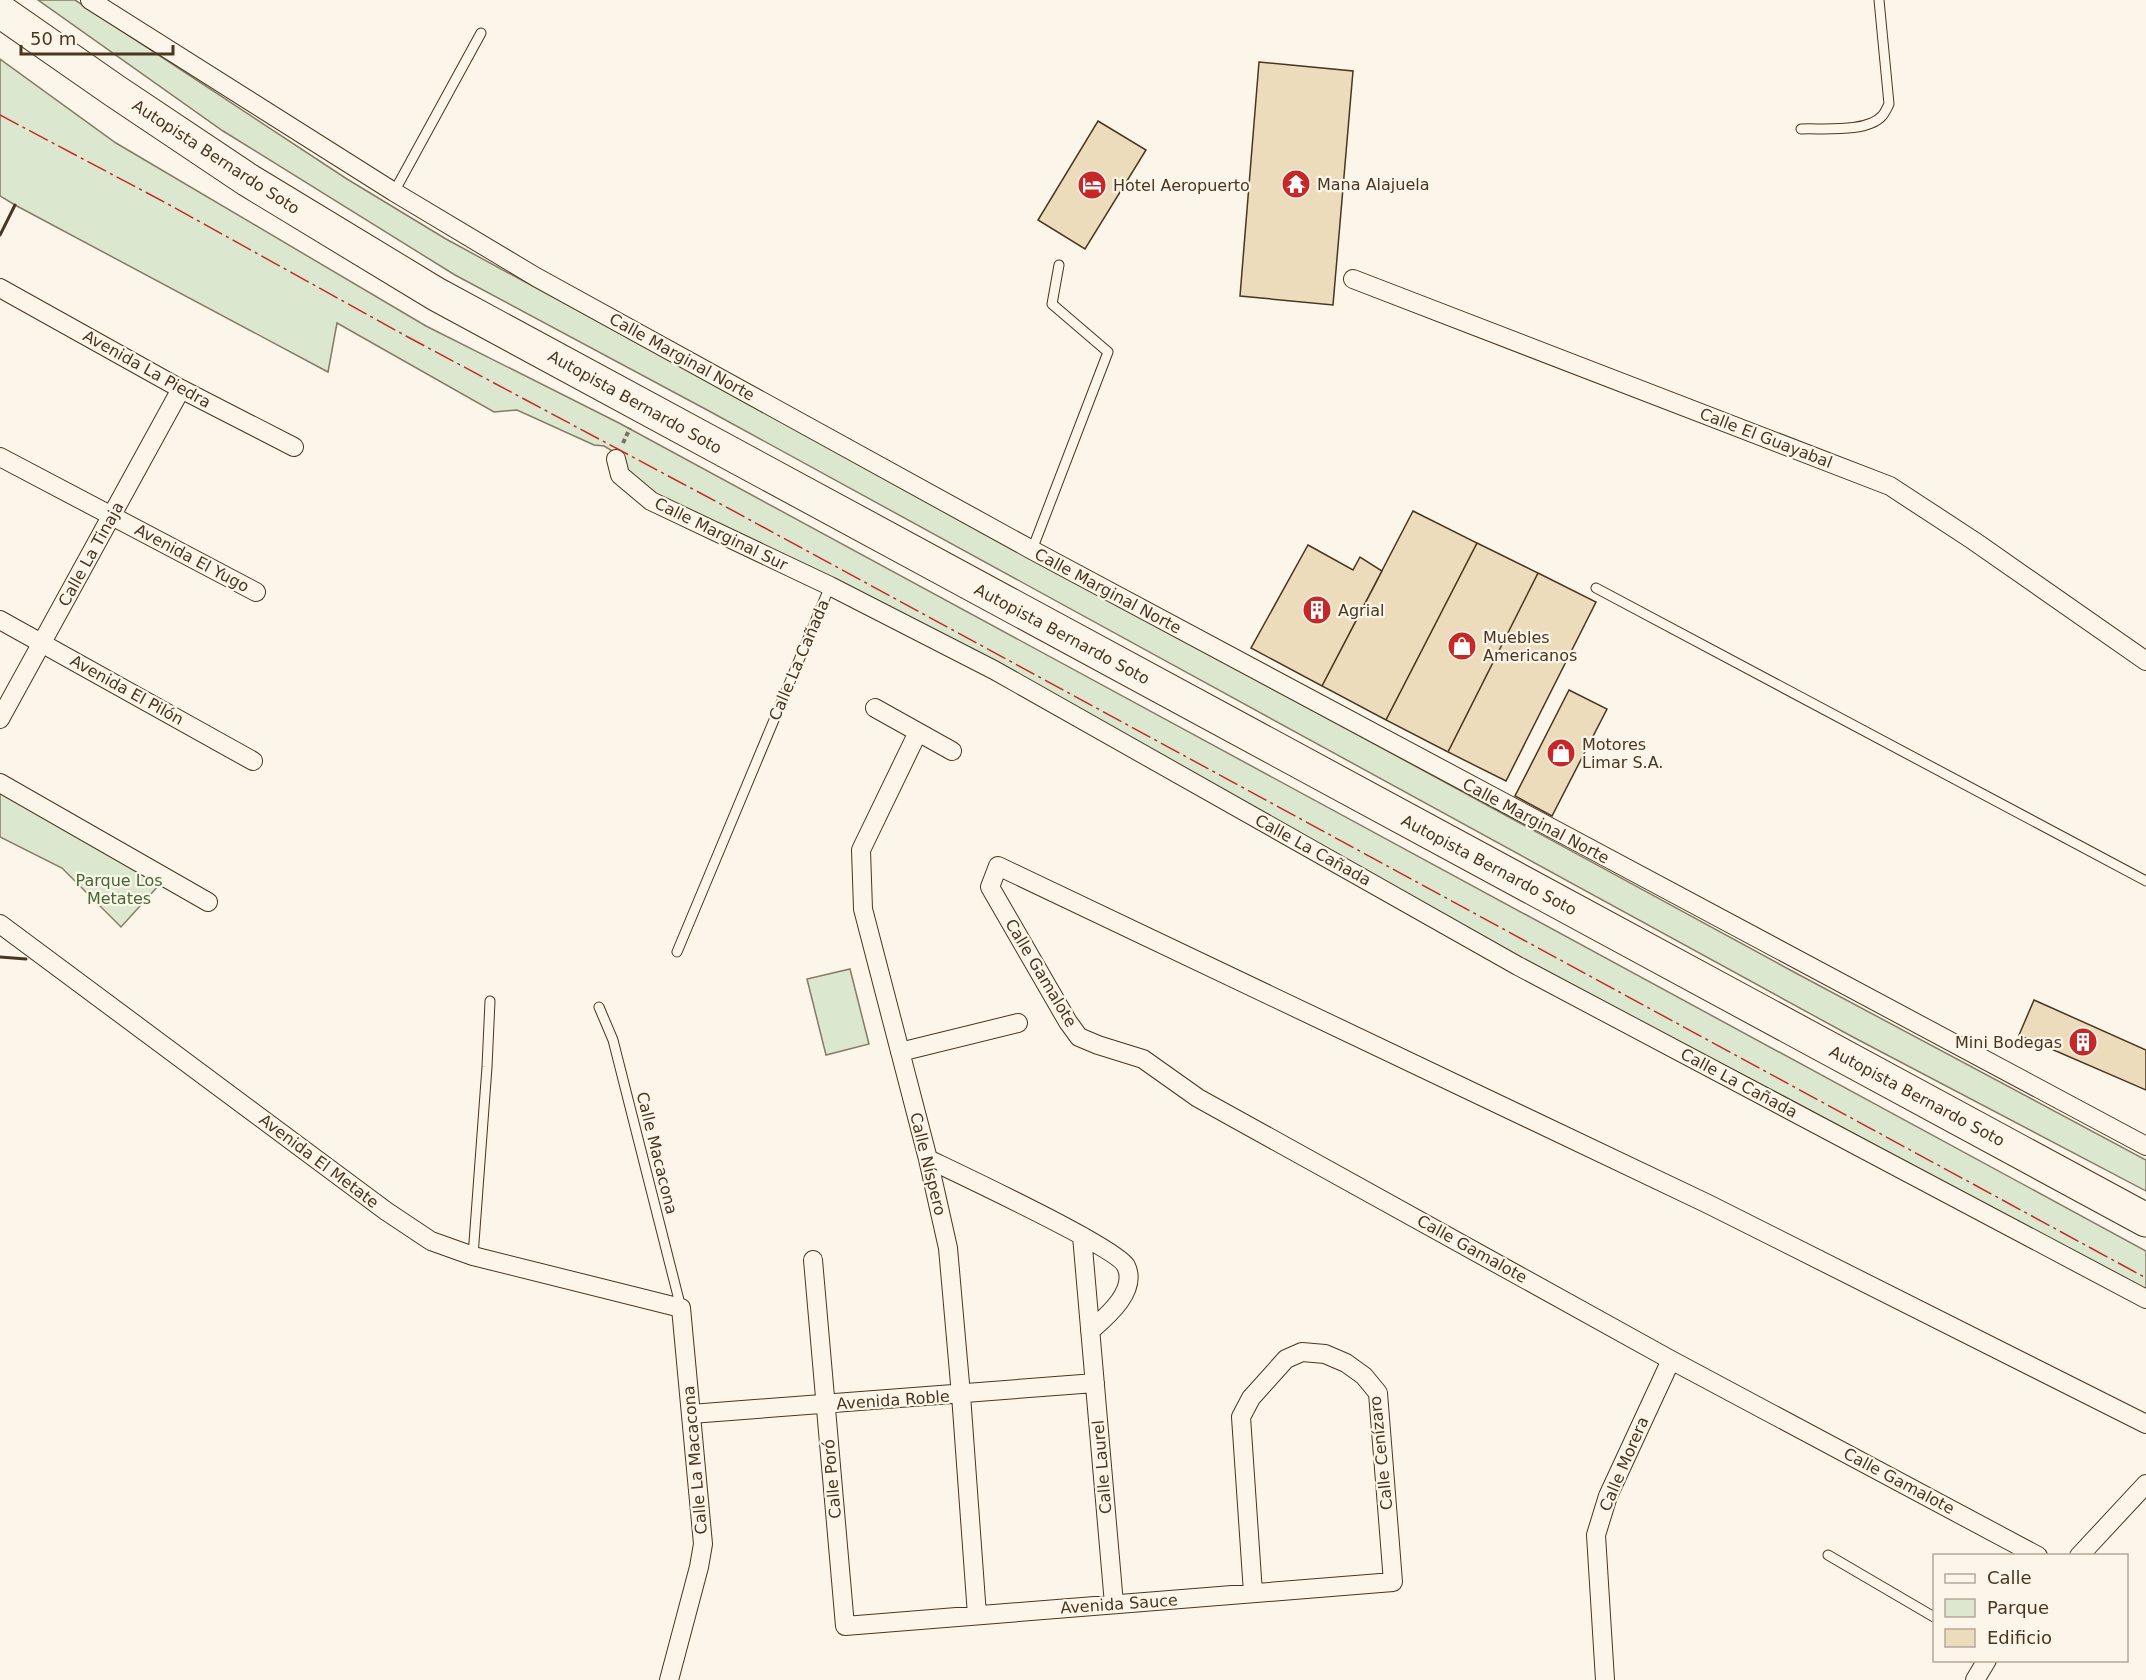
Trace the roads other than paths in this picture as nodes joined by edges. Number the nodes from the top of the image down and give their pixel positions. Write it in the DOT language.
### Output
graph roads {
  1 [pos="22,0"];
  2 [pos="90,0"];
  3 [pos="1879,0"];
  4 [pos="0,11"];
  5 [pos="481,33"];
  6 [pos="115,91"];
  7 [pos="1800,129"];
  8 [pos="394,192"];
  9 [pos="1059,265"];
  10 [pos="1353,279"];
  11 [pos="0,288"];
  12 [pos="182,389"];
  13 [pos="294,447"];
  14 [pos="0,457"];
  15 [pos="616,459"];
  16 [pos="112,515"];
  17 [pos="1032,550"];
  18 [pos="830,586"];
  19 [pos="1596,588"];
  20 [pos="256,592"];
  21 [pos="0,620"];
  22 [pos="42,643"];
  23 [pos="2146,661"];
  24 [pos="875,708"];
  25 [pos="0,719"];
  26 [pos="918,732"];
  27 [pos="952,751"];
  28 [pos="253,761"];
  29 [pos="0,783"];
  30 [pos="2146,881"];
  31 [pos="208,902"];
  32 [pos="0,924"];
  33 [pos="677,952"];
  34 [pos="490,1001"];
  35 [pos="599,1007"];
  36 [pos="1018,1023"];
  37 [pos="900,1052"];
  38 [pos="2146,1146"];
  39 [pos="928,1159"];
  40 [pos="2146,1220"];
  41 [pos="1082,1236"];
  42 [pos="472,1256"];
  43 [pos="813,1260"];
  44 [pos="2146,1299"];
  45 [pos="681,1308"];
  46 [pos="1090,1330"];
  47 [pos="1671,1360"];
  48 [pos="1095,1383"];
  49 [pos="961,1395"];
  50 [pos="825,1405"];
  51 [pos="691,1414"];
  52 [pos="2146,1424"];
  53 [pos="2146,1484"];
  54 [pos="2034,1554"];
  55 [pos="2081,1554"];
  56 [pos="1828,1555"];
  57 [pos="1393,1582"];
  58 [pos="1253,1593"];
  59 [pos="1114,1604"];
  60 [pos="977,1615"];
  61 [pos="1933,1616"];
  62 [pos="845,1626"];
  63 [pos="1986,1662"];
  64 [pos="669,1680"];
  65 [pos="1605,1680"];
  66 [pos="1975,1680"];
  1 -- 6 [label="highway"];
  2 -- 8 [label="street, Calle Marginal Norte"];
  3 -- 7 [label="lane"];
  4 -- 6 [label="highway, Autopista Bernardo Soto"];
  5 -- 8 [label="lane"];
  6 -- 40 [label="highway, Autopista Bernardo Soto"];
  8 -- 17 [label="street, Calle Marginal Norte"];
  9 -- 17 [label="lane"];
  10 -- 23 [label="street, Calle El Guayabal"];
  11 -- 12 [label="street, Avenida La Piedra"];
  12 -- 13 [label="street, Avenida La Piedra"];
  12 -- 16 [label="street, Calle La Tinaja"];
  14 -- 16 [label="street, Avenida El Yugo"];
  15 -- 18 [label="street, Calle Marginal Sur"];
  16 -- 20 [label="street, Avenida El Yugo"];
  16 -- 22 [label="street, Calle La Tinaja"];
  17 -- 38 [label="street, Calle Marginal Norte"];
  18 -- 33 [label="lane, Calle La Cañada"];
  18 -- 44 [label="street, Calle La Cañada"];
  19 -- 30 [label="lane"];
  21 -- 22 [label="street, Avenida El Pilón"];
  22 -- 25 [label="street, Calle La Tinaja"];
  22 -- 28 [label="street, Avenida El Pilón"];
  24 -- 26 [label="street"];
  26 -- 27 [label="street"];
  26 -- 37 [label="street, Calle Níspero"];
  29 -- 31 [label="street"];
  32 -- 42 [label="street, Avenida El Metate"];
  34 -- 42 [label="lane"];
  35 -- 45 [label="lane, Calle Macacona"];
  36 -- 37 [label="street"];
  37 -- 39 [label="street, Calle Níspero"];
  39 -- 41 [label="street"];
  39 -- 49 [label="street, Calle Níspero"];
  41 -- 46 [label="street, Calle Laurel"];
  41 -- 46 [label="street"];
  42 -- 45 [label="street, Avenida El Metate"];
  43 -- 50 [label="street, Calle Poró"];
  45 -- 51 [label="street, Calle La Macacona"];
  46 -- 48 [label="street, Calle Laurel"];
  47 -- 52 [label="street, Calle Gamalote"];
  47 -- 54 [label="street, Calle Gamalote"];
  47 -- 65 [label="street, Calle Morera"];
  48 -- 49 [label="street, Avenida Roble"];
  48 -- 59 [label="street, Calle Laurel"];
  49 -- 50 [label="street, Avenida Roble"];
  49 -- 60 [label="street, Calle Níspero"];
  50 -- 51 [label="street, Avenida Roble"];
  50 -- 62 [label="street, Calle Poró"];
  51 -- 64 [label="street, Calle La Macacona"];
  53 -- 55 [label="street"];
  56 -- 61 [label="lane"];
  57 -- 58 [label="street, Avenida Sauce"];
  57 -- 58 [label="street, Calle Cenízaro"];
  58 -- 59 [label="street, Avenida Sauce"];
  59 -- 60 [label="street, Avenida Sauce"];
  60 -- 62 [label="street, Avenida Sauce"];
  63 -- 66 [label="street"];
}
